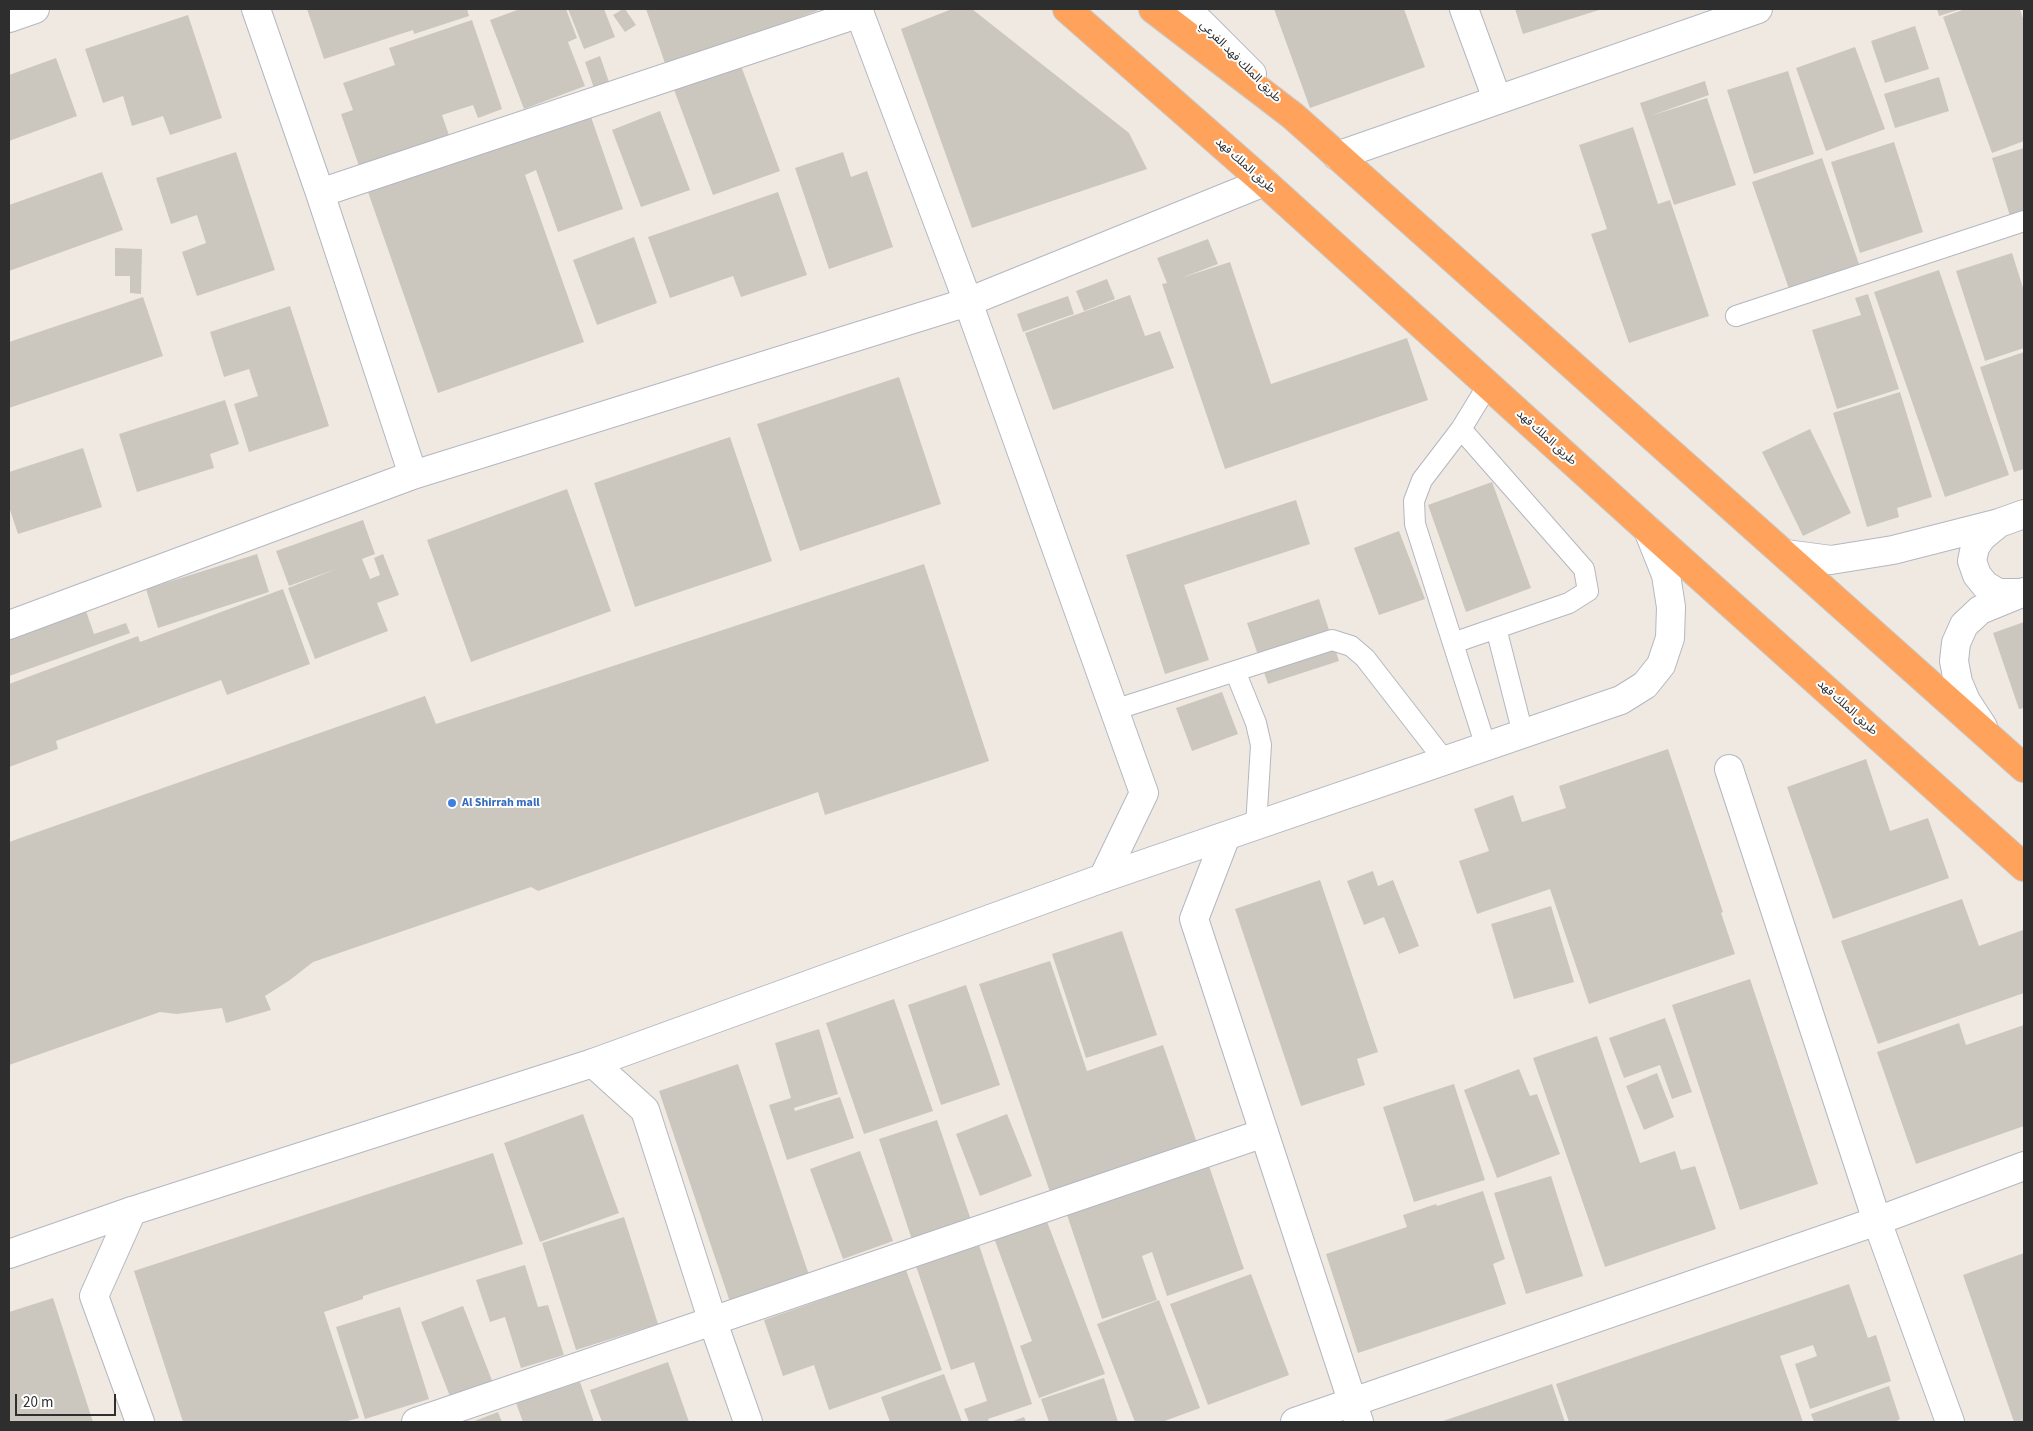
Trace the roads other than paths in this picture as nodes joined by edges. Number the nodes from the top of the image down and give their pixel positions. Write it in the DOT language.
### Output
graph roads {
  1 [pos="35,9"];
  2 [pos="256,9"];
  3 [pos="1067,9"];
  4 [pos="1153,9"];
  5 [pos="1187,9"];
  6 [pos="1464,9"];
  7 [pos="1758,9"];
  8 [pos="859,11"];
  9 [pos="9,18"];
  10 [pos="1497,99"];
  11 [pos="1293,116"];
  12 [pos="1337,156"];
  13 [pos="1264,182"];
  14 [pos="320,193"];
  15 [pos="2024,221"];
  16 [pos="968,302"];
  17 [pos="1736,316"];
  18 [pos="1488,385"];
  19 [pos="1461,429"];
  20 [pos="413,476"];
  21 [pos="2024,514"];
  22 [pos="1999,522"];
  23 [pos="1648,530"];
  24 [pos="1786,554"];
  25 [pos="2023,592"];
  26 [pos="9,625"];
  27 [pos="1496,628"];
  28 [pos="1453,643"];
  29 [pos="1235,671"];
  30 [pos="1114,710"];
  31 [pos="1523,734"];
  32 [pos="1990,738"];
  33 [pos="1486,747"];
  34 [pos="1445,761"];
  35 [pos="2024,768"];
  36 [pos="1729,769"];
  37 [pos="1256,826"];
  38 [pos="1226,836"];
  39 [pos="2024,867"];
  40 [pos="1103,878"];
  41 [pos="593,1063"];
  42 [pos="1264,1133"];
  43 [pos="2024,1166"];
  44 [pos="132,1211"];
  45 [pos="1877,1221"];
  46 [pos="9,1254"];
  47 [pos="713,1322"];
  48 [pos="1356,1412"];
  49 [pos="140,1422"];
  50 [pos="416,1422"];
  51 [pos="748,1422"];
  52 [pos="1295,1422"];
  53 [pos="1950,1422"];
  1 -- 9 [label="street"];
  2 -- 14 [label="street"];
  3 -- 13 [label="highway, طريق الملك فهد"];
  4 -- 11 [label="highway"];
  5 -- 11 [label="street, طريق الملك فهد الفرعي"];
  6 -- 10 [label="street"];
  7 -- 10 [label="street"];
  8 -- 14 [label="street"];
  8 -- 16 [label="street"];
  10 -- 12 [label="street"];
  11 -- 12 [label="highway"];
  12 -- 24 [label="highway"];
  13 -- 16 [label="street"];
  13 -- 18 [label="highway, طريق الملك فهد"];
  14 -- 20 [label="street"];
  15 -- 17 [label="lane"];
  16 -- 20 [label="street"];
  16 -- 30 [label="street"];
  18 -- 19 [label="lane"];
  18 -- 23 [label="highway, طريق الملك فهد"];
  19 -- 27 [label="lane"];
  19 -- 28 [label="lane"];
  20 -- 26 [label="street"];
  21 -- 22 [label="street"];
  22 -- 24 [label="street"];
  22 -- 25 [label="street"];
  23 -- 31 [label="street"];
  23 -- 39 [label="highway, طريق الملك فهد"];
  24 -- 32 [label="highway"];
  25 -- 32 [label="street"];
  27 -- 28 [label="lane"];
  27 -- 31 [label="lane"];
  28 -- 33 [label="lane"];
  29 -- 30 [label="lane"];
  29 -- 34 [label="lane"];
  29 -- 37 [label="lane"];
  30 -- 40 [label="street"];
  31 -- 33 [label="street"];
  32 -- 35 [label="highway"];
  33 -- 34 [label="street"];
  34 -- 37 [label="street"];
  36 -- 45 [label="street"];
  37 -- 38 [label="street"];
  38 -- 40 [label="street"];
  38 -- 42 [label="street"];
  40 -- 41 [label="street"];
  41 -- 44 [label="street"];
  41 -- 47 [label="street"];
  42 -- 47 [label="street"];
  42 -- 48 [label="street"];
  43 -- 45 [label="street"];
  44 -- 46 [label="street"];
  44 -- 49 [label="street"];
  45 -- 48 [label="street"];
  45 -- 53 [label="street"];
  47 -- 50 [label="street"];
  47 -- 51 [label="street"];
  48 -- 52 [label="street"];
}
